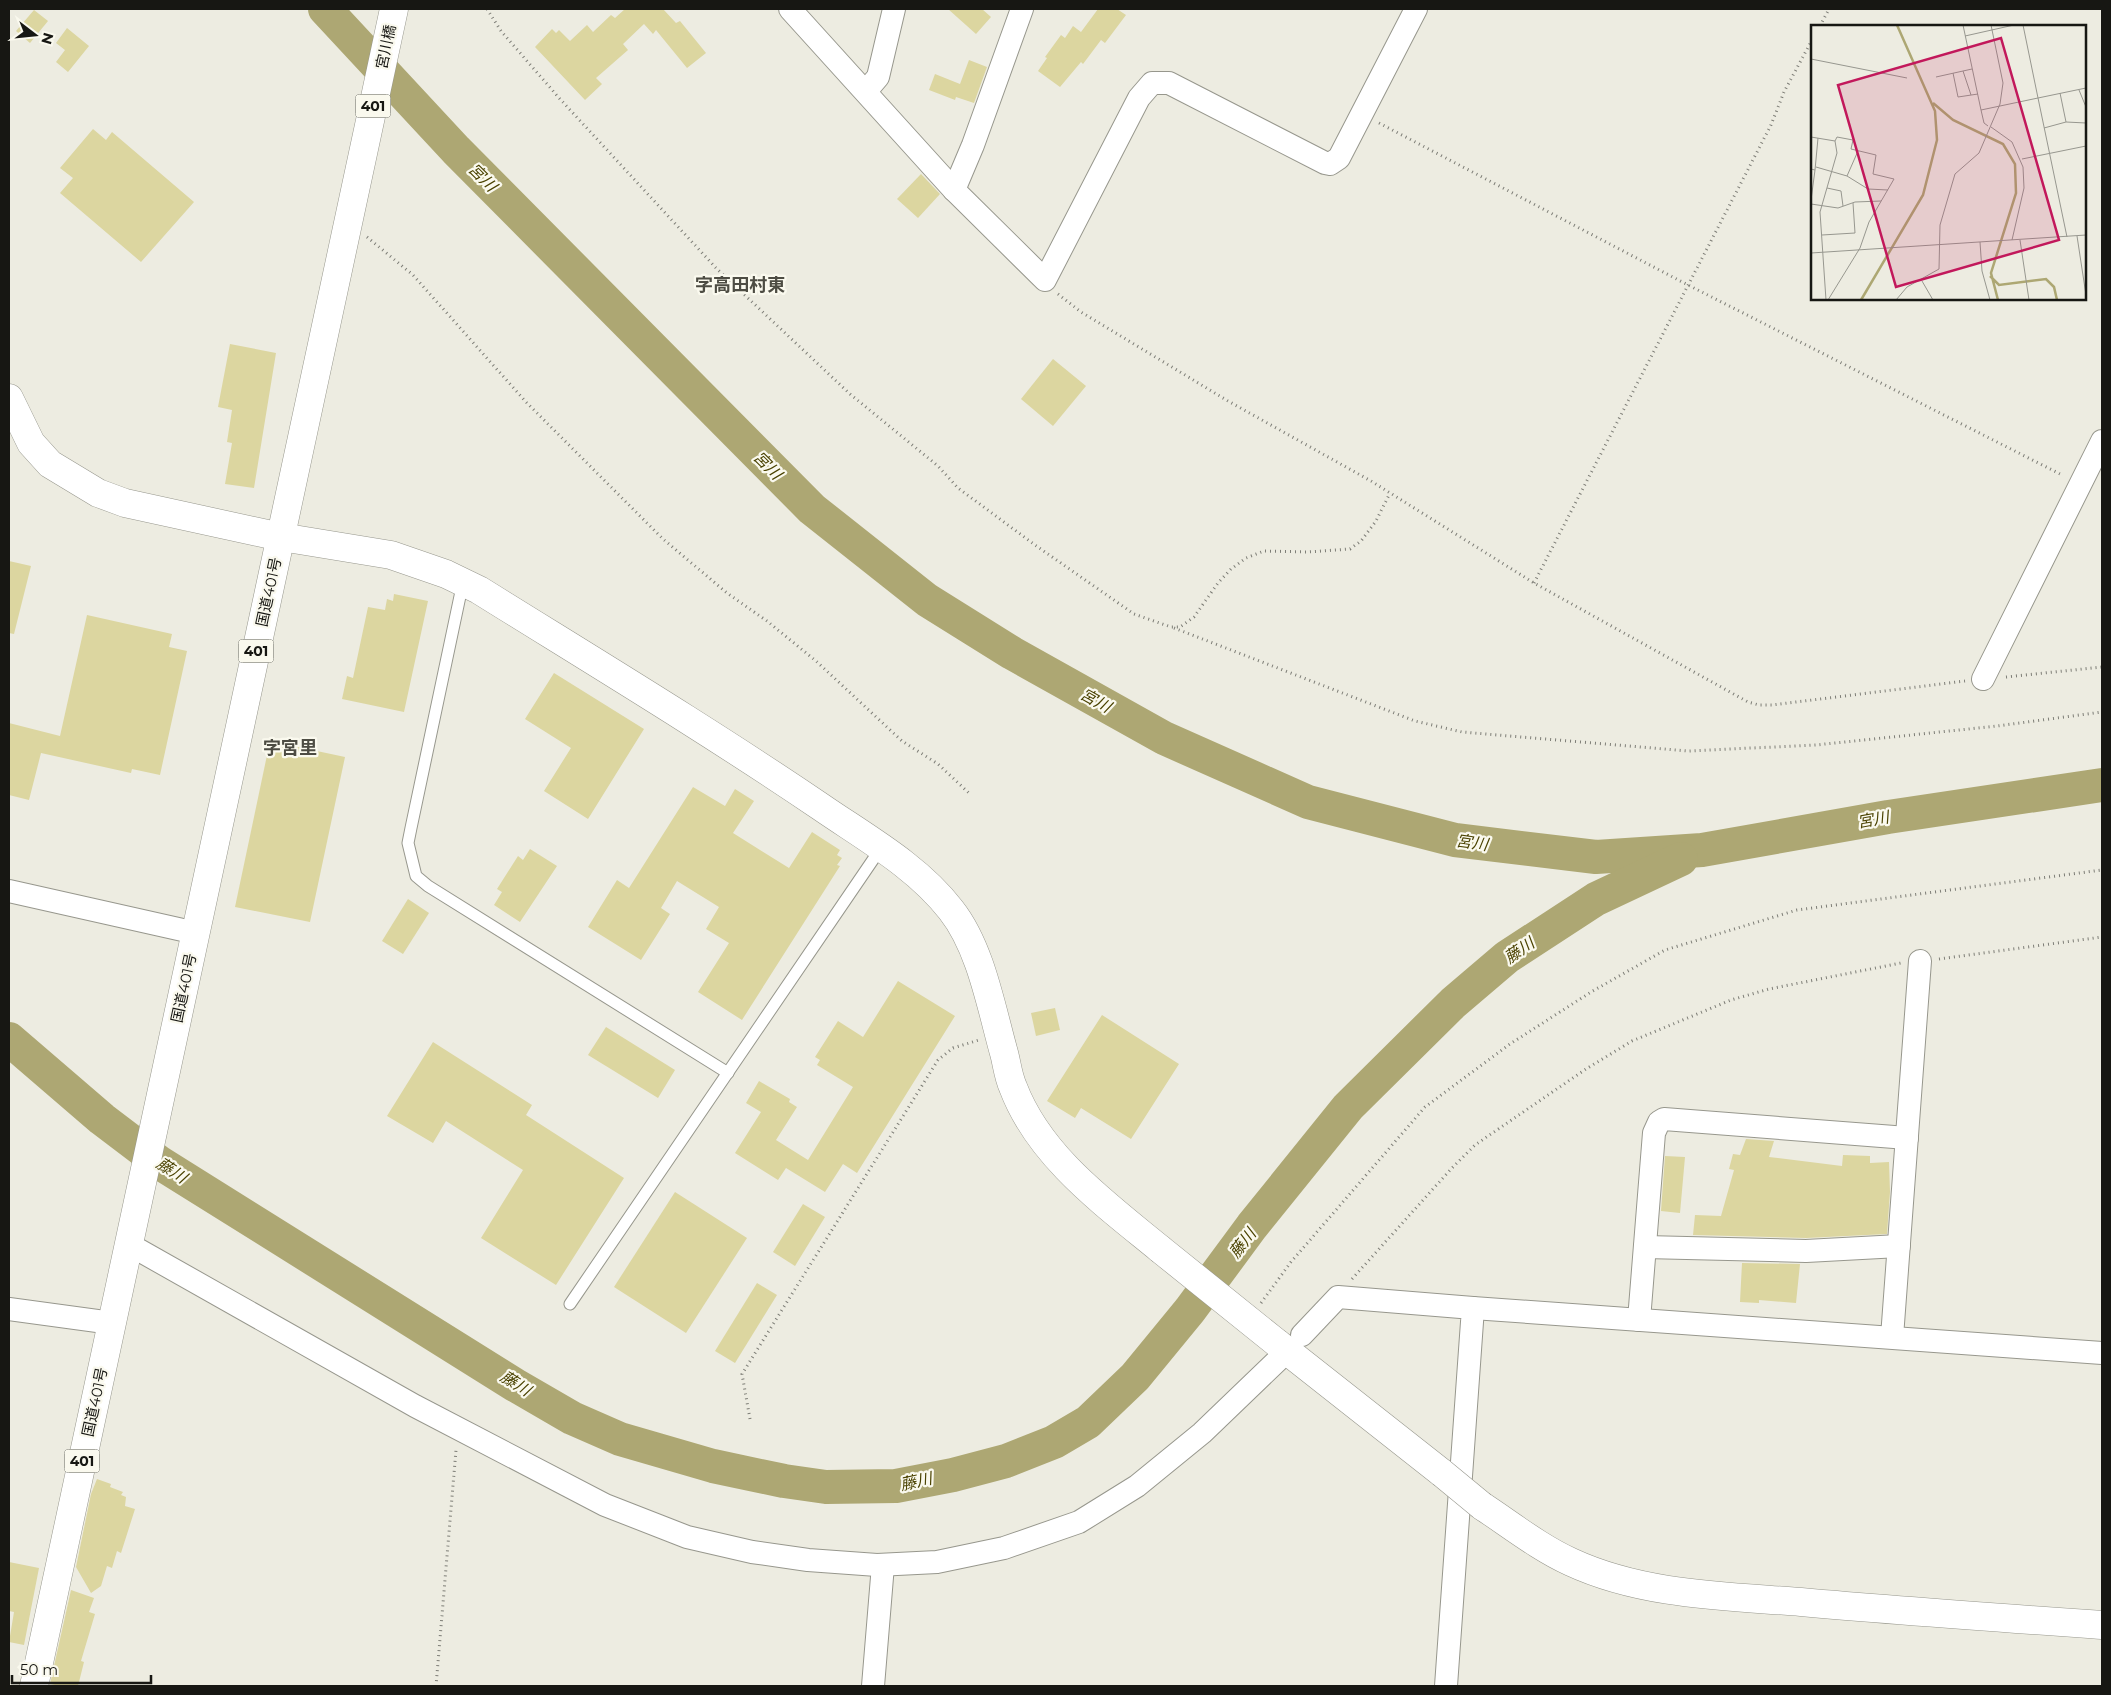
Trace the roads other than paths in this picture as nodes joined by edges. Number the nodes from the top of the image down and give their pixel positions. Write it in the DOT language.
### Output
graph roads {
  1 [pos="394,9"];
  2 [pos="790,9"];
  3 [pos="894,9"];
  4 [pos="1022,9"];
  5 [pos="1416,9"];
  6 [pos="866,91"];
  7 [pos="954,190"];
  8 [pos="350,212"];
  9 [pos="9,398"];
  10 [pos="2102,441"];
  11 [pos="281,537"];
  12 [pos="463,582"];
  13 [pos="1983,679"];
  14 [pos="881,848"];
  15 [pos="9,891"];
  16 [pos="196,933"];
  17 [pos="1920,961"];
  18 [pos="728,1073"];
  19 [pos="1907,1138"];
  20 [pos="131,1240"];
  21 [pos="1899,1246"];
  22 [pos="1645,1247"];
  23 [pos="570,1304"];
  24 [pos="1474,1308"];
  25 [pos="9,1309"];
  26 [pos="1640,1320"];
  27 [pos="112,1322"];
  28 [pos="1302,1335"];
  29 [pos="1892,1337"];
  30 [pos="1277,1351"];
  31 [pos="2102,1353"];
  32 [pos="883,1565"];
  33 [pos="2102,1625"];
  34 [pos="34,1686"];
  35 [pos="873,1686"];
  36 [pos="1446,1686"];
  1 -- 8 [label="main road, 宮川橋 / 401"];
  2 -- 6 [label="street"];
  3 -- 6 [label="street"];
  4 -- 7 [label="street"];
  5 -- 7 [label="street"];
  6 -- 7 [label="street"];
  8 -- 11 [label="main road, 国道401号 / 401"];
  9 -- 11 [label="main road"];
  10 -- 13 [label="street"];
  11 -- 12 [label="main road"];
  11 -- 16 [label="main road, 国道401号 / 401"];
  12 -- 14 [label="main road"];
  12 -- 18 [label="lane"];
  14 -- 18 [label="lane"];
  14 -- 30 [label="main road, bridge"];
  15 -- 16 [label="street"];
  16 -- 20 [label="main road, 国道401号 / 401"];
  17 -- 19 [label="street"];
  18 -- 23 [label="lane"];
  19 -- 21 [label="street"];
  19 -- 22 [label="street"];
  20 -- 27 [label="main road, 国道401号 / 401"];
  20 -- 32 [label="street"];
  21 -- 22 [label="street"];
  21 -- 29 [label="street"];
  22 -- 26 [label="street"];
  24 -- 26 [label="street"];
  24 -- 28 [label="street"];
  24 -- 36 [label="street"];
  25 -- 27 [label="street"];
  26 -- 29 [label="street"];
  27 -- 34 [label="main road, 国道401号 / 401"];
  29 -- 31 [label="street"];
  30 -- 32 [label="street"];
  30 -- 33 [label="main road, bridge"];
  32 -- 35 [label="street"];
}
